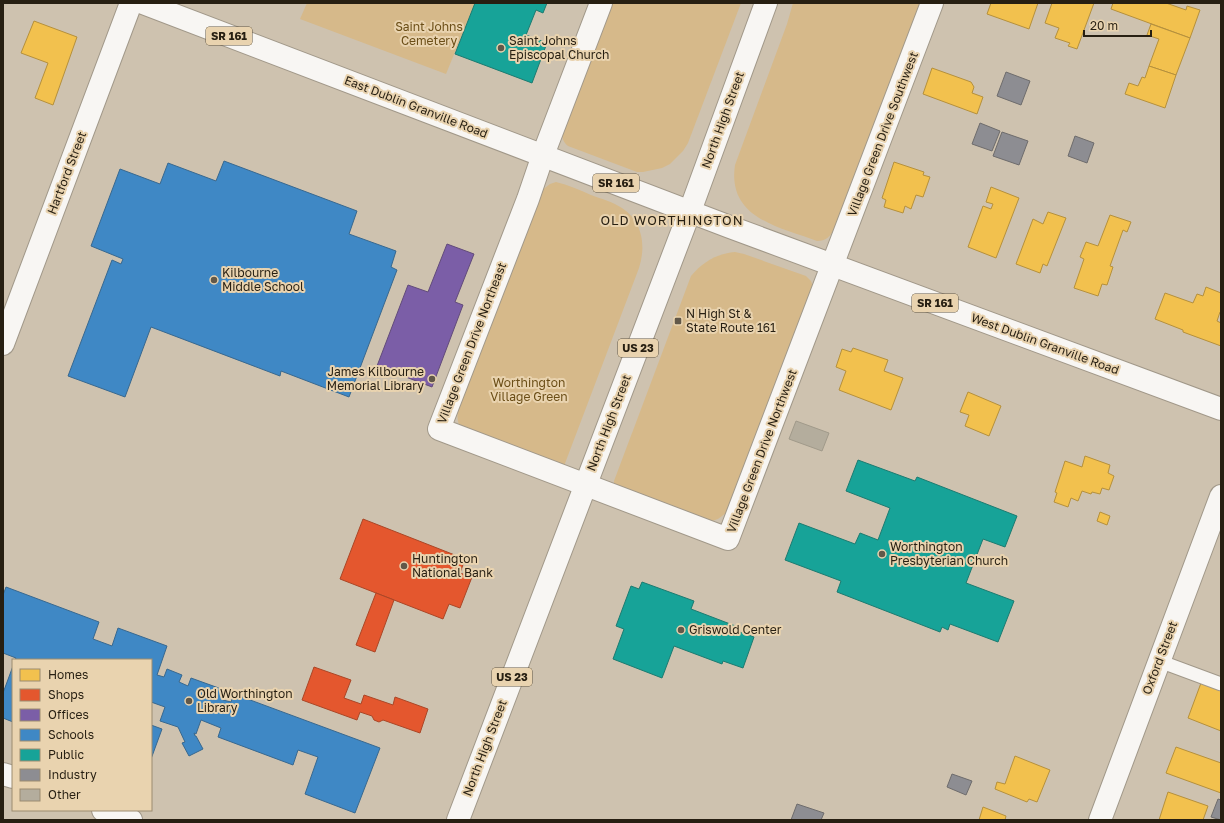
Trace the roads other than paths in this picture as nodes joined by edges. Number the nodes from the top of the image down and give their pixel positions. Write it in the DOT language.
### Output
graph roads {
  1 [pos="131,3"];
  2 [pos="142,3"];
  3 [pos="601,3"];
  4 [pos="766,3"];
  5 [pos="932,3"];
  6 [pos="543,155"];
  7 [pos="690,211"];
  8 [pos="833,265"];
  9 [pos="3,344"];
  10 [pos="1221,410"];
  11 [pos="585,485"];
  12 [pos="1221,496"];
  13 [pos="1159,661"];
  14 [pos="1221,684"];
  15 [pos="106,811"];
  16 [pos="131,820"];
  17 [pos="458,820"];
  18 [pos="1100,820"];
  1 -- 9 [label="street, Hartford Street"];
  2 -- 6 [label="street, East Dublin Granville Road / SR 161"];
  3 -- 6 [label="street"];
  4 -- 7 [label="street, North High Street / US 23"];
  5 -- 8 [label="street, Village Green Drive Southwest"];
  6 -- 7 [label="street, East Dublin Granville Road / SR 161"];
  6 -- 11 [label="street, Village Green Drive Northeast"];
  7 -- 8 [label="street, West Dublin Granville Road / SR 161"];
  7 -- 11 [label="street, North High Street / US 23"];
  8 -- 10 [label="street, West Dublin Granville Road / SR 161"];
  8 -- 11 [label="street, Village Green Drive Northwest"];
  11 -- 17 [label="street, North High Street / US 23"];
  12 -- 13 [label="street, Oxford Street"];
  13 -- 14 [label="lane"];
  13 -- 18 [label="street, Oxford Street"];
  15 -- 16 [label="street"];
}
